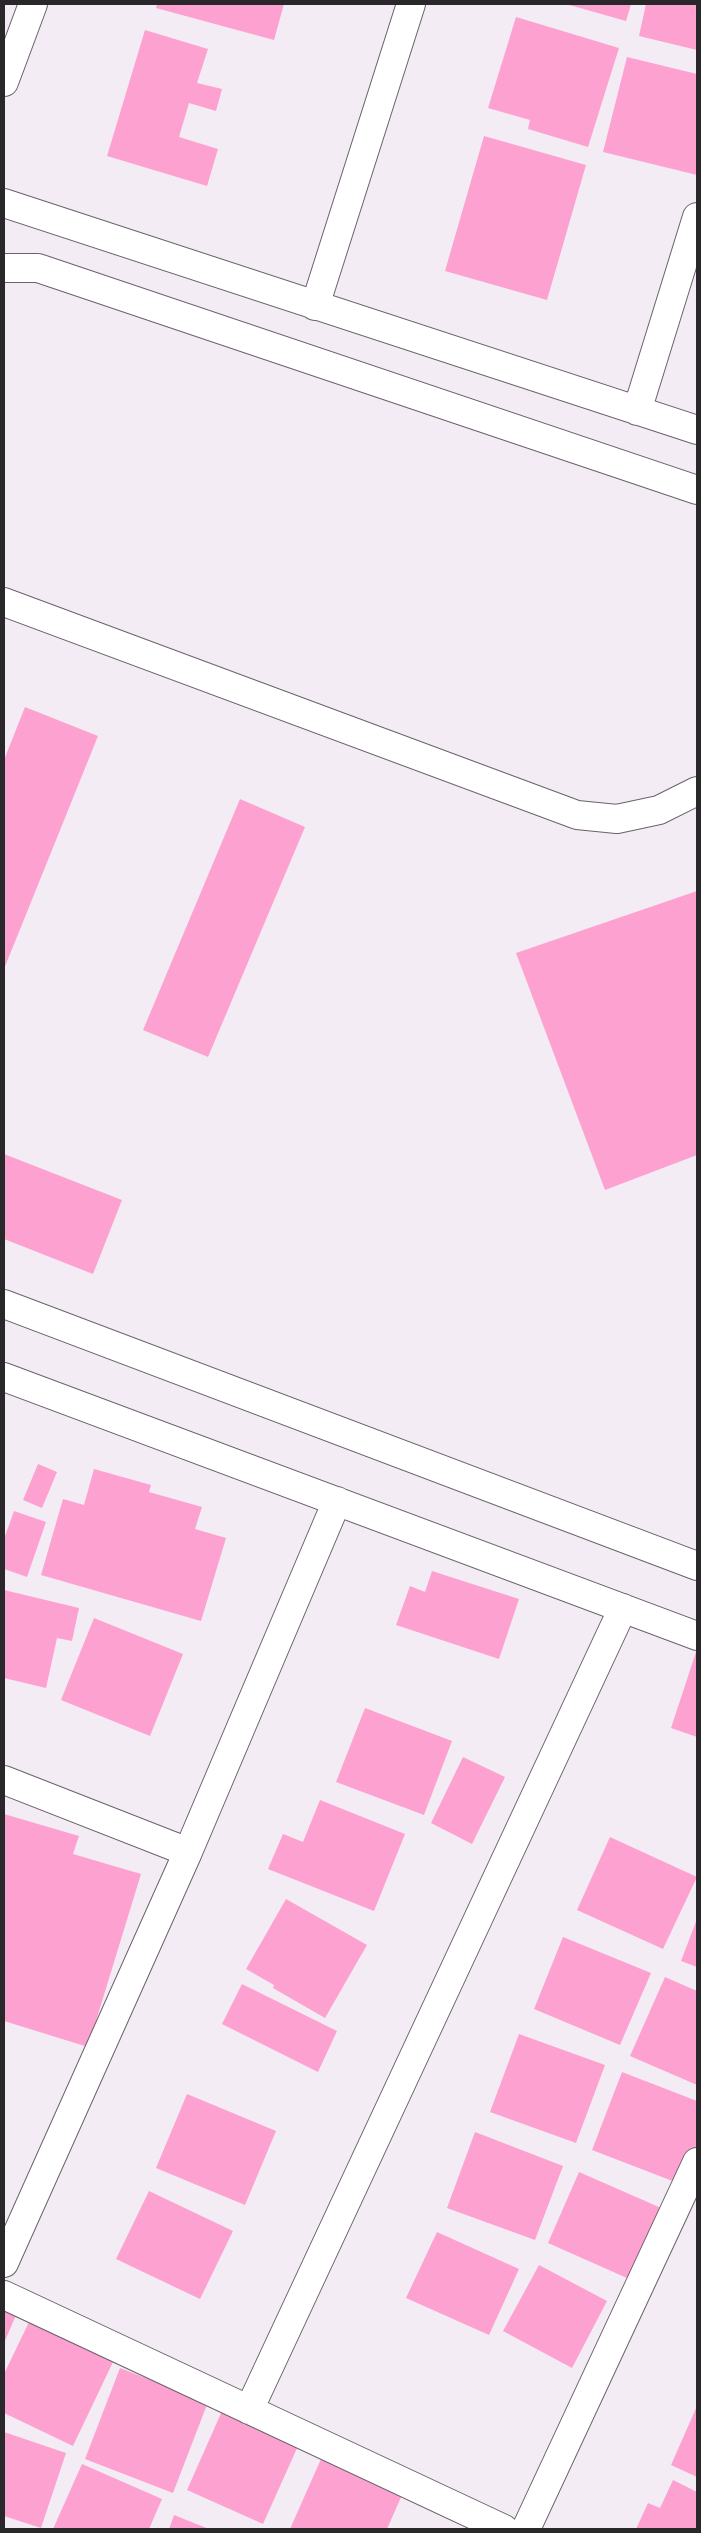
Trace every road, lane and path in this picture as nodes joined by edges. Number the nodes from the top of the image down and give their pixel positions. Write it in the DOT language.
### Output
graph roads {
  1 [pos="32,4"];
  2 [pos="411,4"];
  3 [pos="4,82"];
  4 [pos="4,203"];
  5 [pos="697,217"];
  6 [pos="4,268"];
  7 [pos="315,306"];
  8 [pos="637,411"];
  9 [pos="697,430"];
  10 [pos="697,490"];
  11 [pos="4,602"];
  12 [pos="697,791"];
  13 [pos="4,1304"];
  14 [pos="4,1377"];
  15 [pos="337,1502"];
  16 [pos="697,1566"];
  17 [pos="623,1608"];
  18 [pos="697,1636"];
  19 [pos="4,1780"];
  20 [pos="188,1852"];
  21 [pos="697,2162"];
  22 [pos="4,2263"];
  23 [pos="4,2295"];
  24 [pos="249,2410"];
  25 [pos="504,2529"];
  26 [pos="526,2529"];
  1 -- 3 [label="street"];
  2 -- 7 [label="street"];
  4 -- 7 [label="street"];
  5 -- 8 [label="street"];
  6 -- 10 [label="street"];
  7 -- 8 [label="street"];
  8 -- 9 [label="street"];
  11 -- 12 [label="street"];
  13 -- 16 [label="street"];
  14 -- 15 [label="street"];
  15 -- 17 [label="street"];
  15 -- 20 [label="street"];
  17 -- 18 [label="street"];
  17 -- 24 [label="street"];
  19 -- 20 [label="street"];
  20 -- 22 [label="street"];
  21 -- 26 [label="street"];
  23 -- 24 [label="street"];
  24 -- 25 [label="street"];
}
